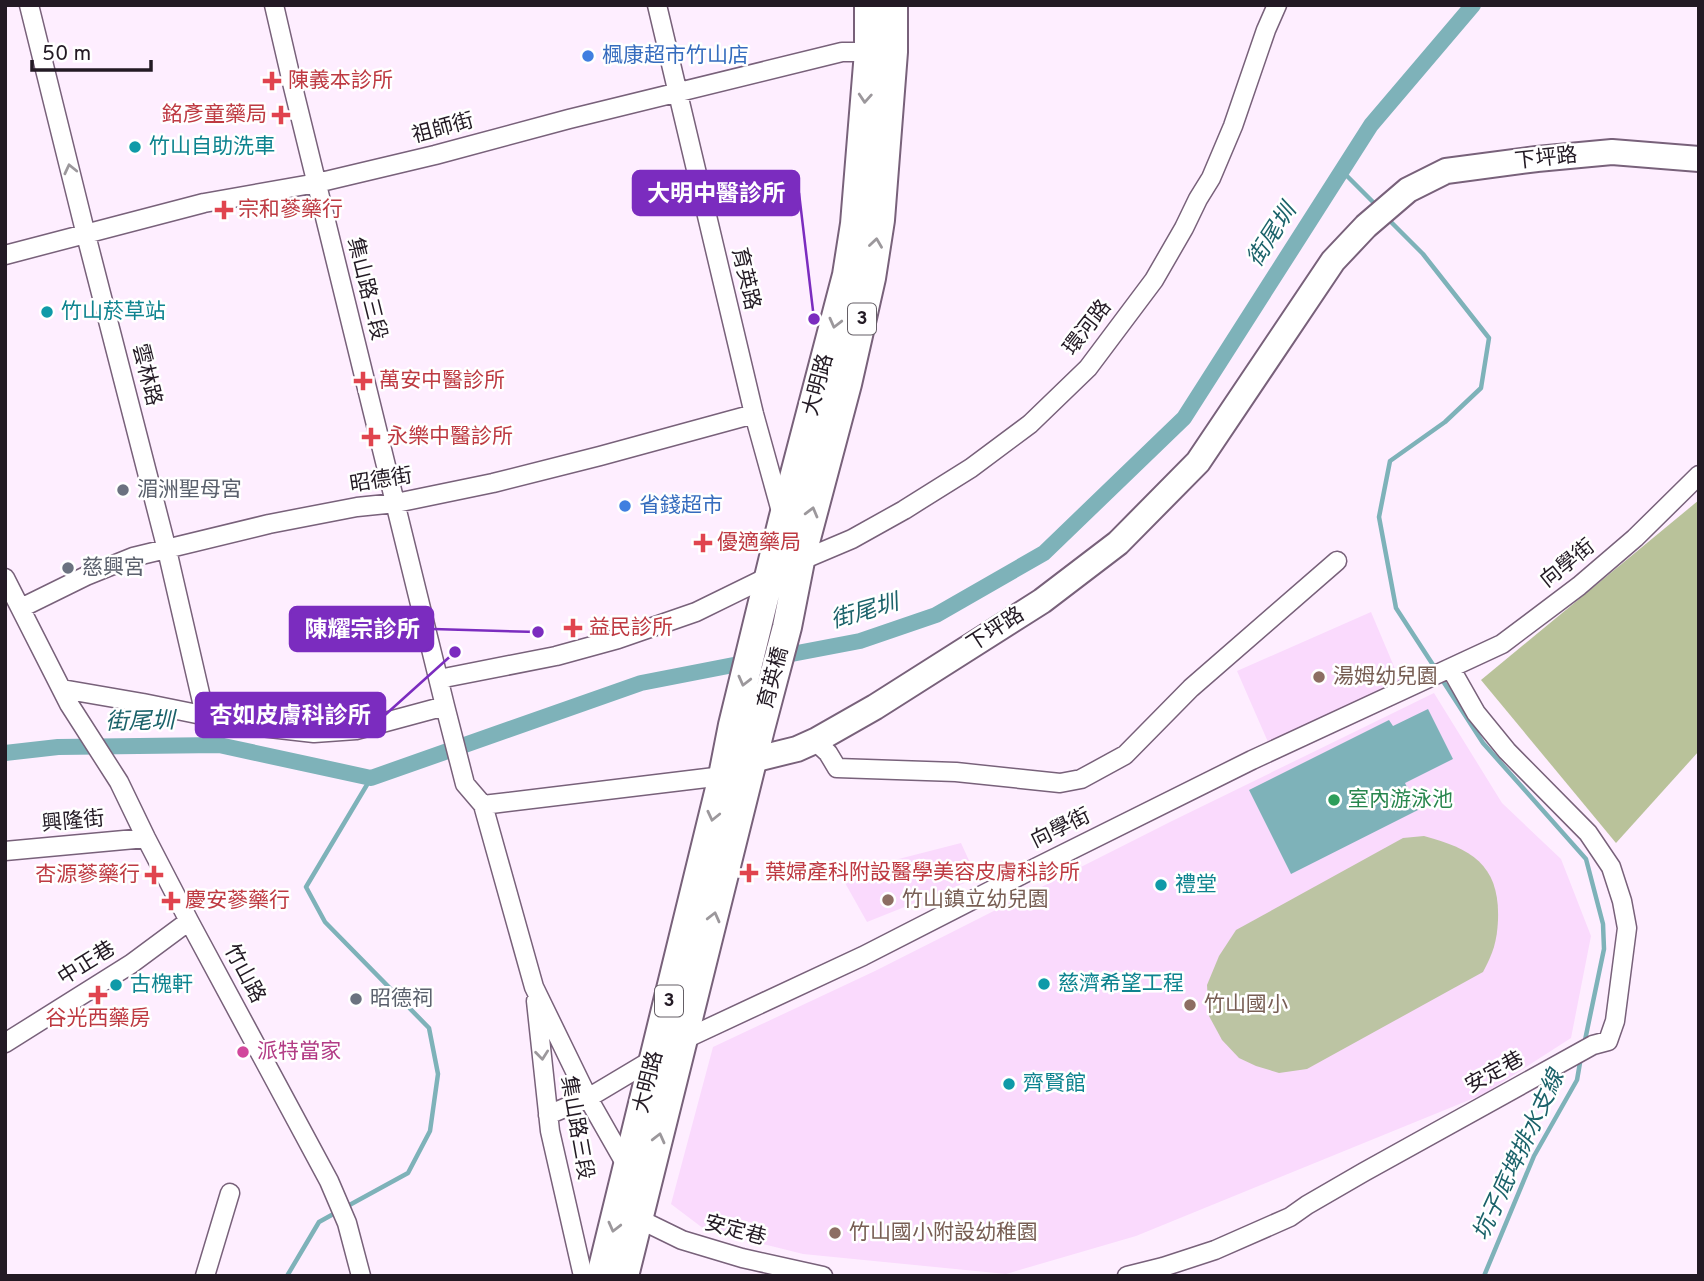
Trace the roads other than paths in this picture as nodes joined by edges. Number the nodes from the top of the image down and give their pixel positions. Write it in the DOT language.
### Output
graph roads {
  1 [pos="29,5"];
  2 [pos="274,5"];
  3 [pos="657,5"];
  4 [pos="869,5"];
  5 [pos="892,5"];
  6 [pos="1277,5"];
  7 [pos="881,52"];
  8 [pos="678,93"];
  9 [pos="1699,159"];
  10 [pos="317,183"];
  11 [pos="86,235"];
  12 [pos="5,255"];
  13 [pos="754,414"];
  14 [pos="1699,475"];
  15 [pos="396,503"];
  16 [pos="783,520"];
  17 [pos="167,550"];
  18 [pos="800,561"];
  19 [pos="1337,561"];
  20 [pos="769,576"];
  21 [pos="5,578"];
  22 [pos="21,608"];
  23 [pos="788,627"];
  24 [pos="756,637"];
  25 [pos="1451,669"];
  26 [pos="439,680"];
  27 [pos="62,689"];
  28 [pos="445,706"];
  29 [pos="205,716"];
  30 [pos="747,727"];
  31 [pos="815,741"];
  32 [pos="752,761"];
  33 [pos="723,776"];
  34 [pos="483,804"];
  35 [pos="146,838"];
  36 [pos="5,851"];
  37 [pos="189,921"];
  38 [pos="534,987"];
  39 [pos="683,1040"];
  40 [pos="5,1043"];
  41 [pos="655,1058"];
  42 [pos="588,1097"];
  43 [pos="548,1115"];
  44 [pos="629,1167"];
  45 [pos="230,1193"];
  46 [pos="639,1219"];
  47 [pos="205,1276"];
  48 [pos="361,1276"];
  49 [pos="583,1276"];
  50 [pos="601,1276"];
  51 [pos="624,1276"];
  52 [pos="823,1276"];
  53 [pos="1127,1276"];
  11 -- 1 [label="street, 雲林路, one-way"];
  2 -- 10 [label="street, 集山路三段"];
  3 -- 8 [label="street, 育英路"];
  4 -- 7 [label="main road, 大明路 / 3"];
  5 -- 7 [label="main road, 大明路 / 3"];
  6 -- 18 [label="street, 環河路"];
  7 -- 8 [label="street, 祖師街"];
  7 -- 16 [label="main road, 大明路 / 3, one-way"];
  18 -- 7 [label="main road, 大明路 / 3, one-way"];
  8 -- 10 [label="street, 祖師街"];
  8 -- 13 [label="street, 育英路"];
  9 -- 31 [label="street, 下坪路"];
  10 -- 11 [label="street, 祖師街"];
  10 -- 15 [label="street, 集山路三段"];
  11 -- 12 [label="street, 祖師街"];
  11 -- 17 [label="street, 雲林路"];
  13 -- 15 [label="street, 昭德街"];
  13 -- 16 [label="street, 育英路"];
  14 -- 25 [label="street, 向學街"];
  15 -- 17 [label="street, 昭德街"];
  15 -- 26 [label="street, 集山路三段"];
  16 -- 18 [label="street, 育英路"];
  16 -- 20 [label="main road, 大明路 / 3"];
  17 -- 22 [label="street, 昭德街"];
  17 -- 29 [label="street, 雲林路"];
  18 -- 20 [label="street, 環河路"];
  18 -- 23 [label="main road, 大明路 / 3"];
  19 -- 31 [label="street"];
  20 -- 24 [label="main road, 大明路 / 3"];
  20 -- 26 [label="street, 環河路"];
  21 -- 22 [label="street"];
  22 -- 27 [label="street"];
  23 -- 30 [label="main road, 育英橋 / 3"];
  24 -- 30 [label="main road, 育英橋 / 3, one-way"];
  25 -- 39 [label="street, 向學街"];
  25 -- 53 [label="street, 安定巷"];
  26 -- 28 [label="street, 集山路三段"];
  27 -- 29 [label="street"];
  27 -- 35 [label="street, 竹山路"];
  28 -- 29 [label="street"];
  28 -- 34 [label="street, 集山路三段"];
  30 -- 32 [label="main road, 大明路 / 3"];
  30 -- 33 [label="main road, 大明路 / 3"];
  31 -- 32 [label="street, 下坪路"];
  32 -- 33 [label="street, 下坪路"];
  39 -- 32 [label="main road, 大明路 / 3, one-way"];
  33 -- 34 [label="street, 下坪路"];
  33 -- 41 [label="main road, 大明路 / 3, one-way"];
  34 -- 38 [label="street, 集山路三段"];
  35 -- 36 [label="street, 興隆街"];
  35 -- 37 [label="street, 竹山路"];
  37 -- 40 [label="street, 中正巷"];
  37 -- 48 [label="street, 竹山路"];
  38 -- 42 [label="street, 集山路三段"];
  38 -- 43 [label="street, 集山路三段, one-way"];
  46 -- 39 [label="main road, 大明路 / 3, one-way"];
  41 -- 42 [label="street"];
  41 -- 44 [label="main road, 大明路 / 3"];
  42 -- 43 [label="street"];
  42 -- 44 [label="street, 集山路三段"];
  43 -- 49 [label="street, 集山路三段"];
  44 -- 46 [label="street, 集山路三段"];
  44 -- 50 [label="main road, 大明路 / 3, one-way"];
  45 -- 47 [label="street"];
  46 -- 51 [label="main road, 大明路 / 3"];
  46 -- 52 [label="street, 安定巷"];
}
